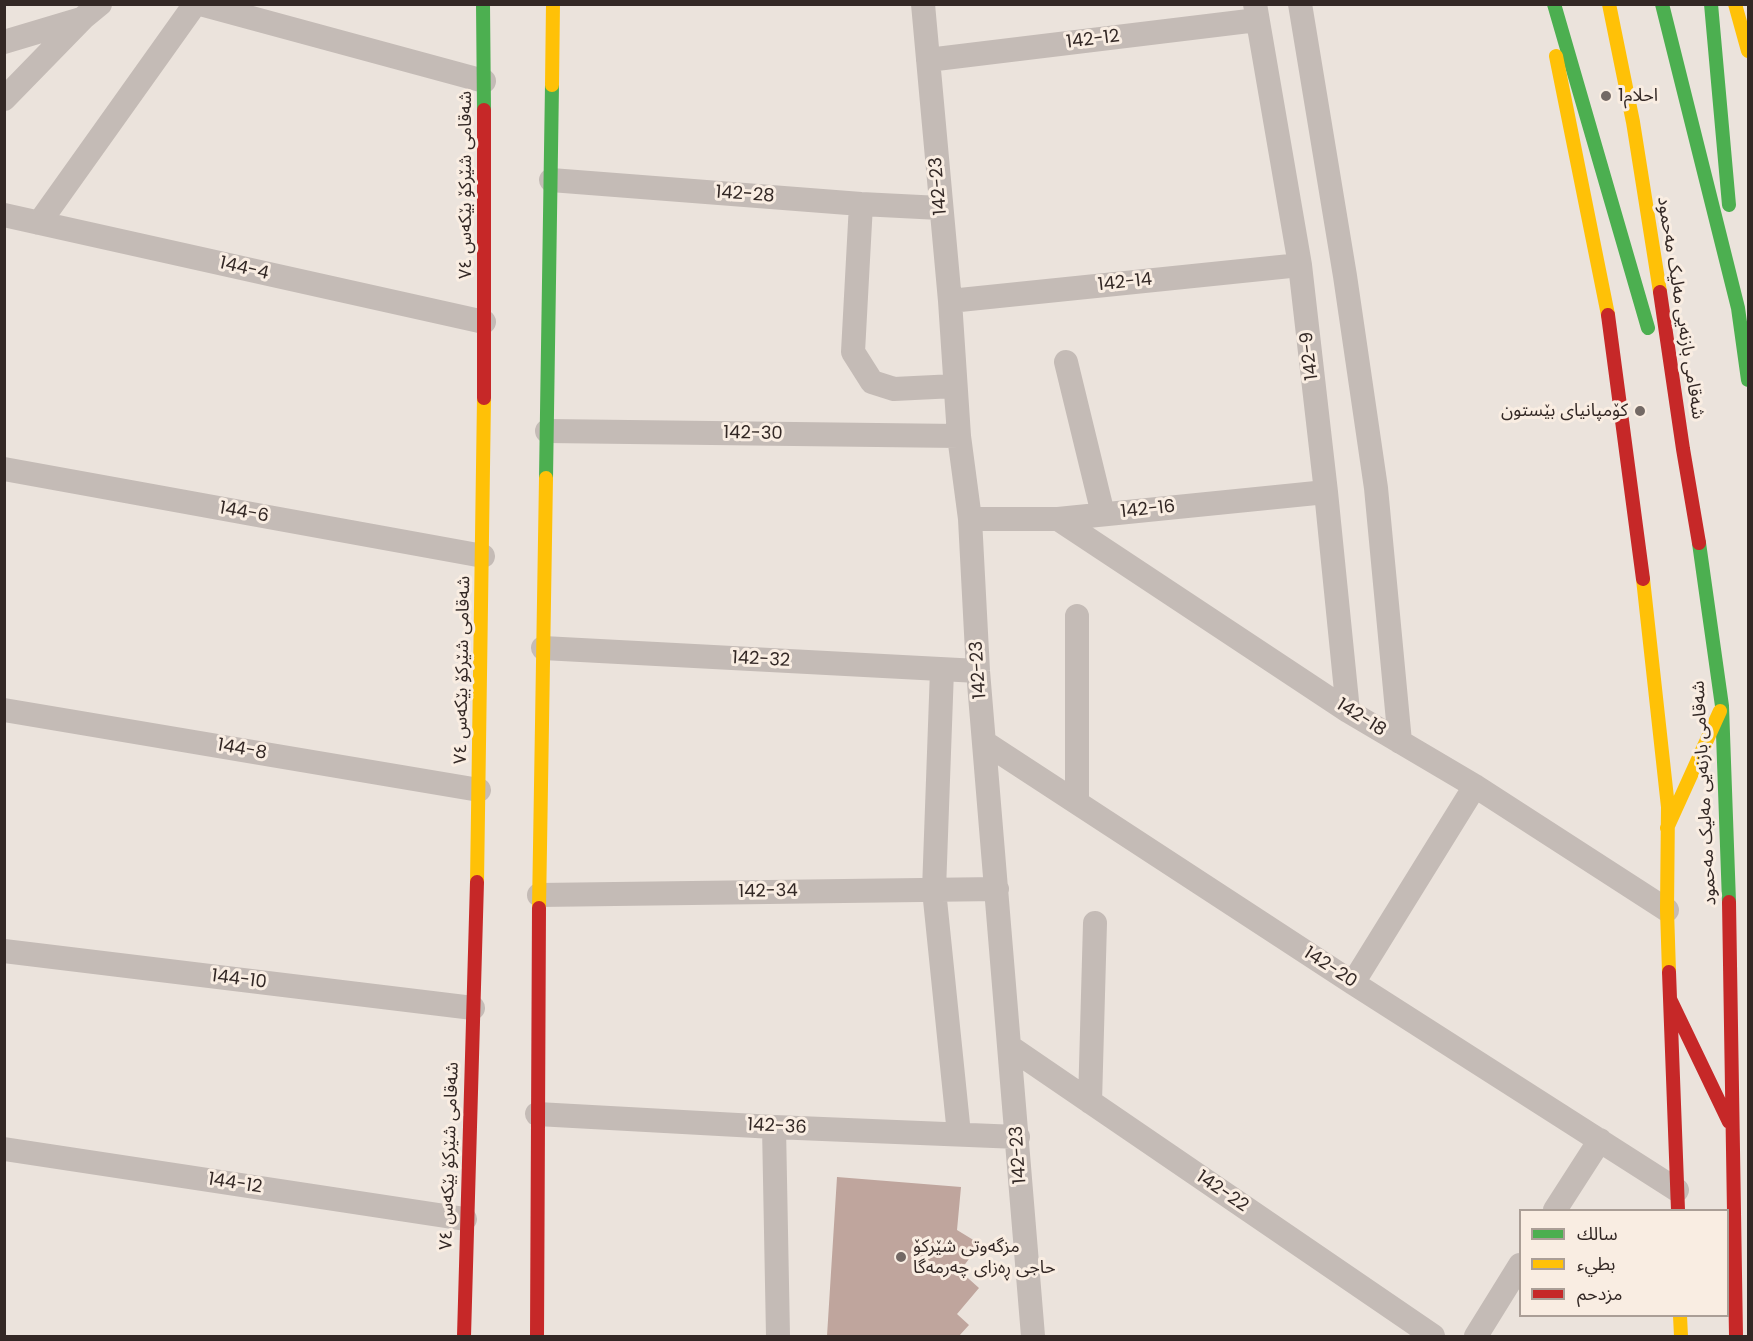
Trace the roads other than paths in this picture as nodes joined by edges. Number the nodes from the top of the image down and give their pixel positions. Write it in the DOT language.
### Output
graph roads {
  1 [pos="195,4"];
  2 [pos="200,4"];
  3 [pos="483,4"];
  4 [pos="553,4"];
  5 [pos="923,4"];
  6 [pos="1300,4"];
  7 [pos="1545,4"];
  8 [pos="1554,4"];
  9 [pos="1609,4"];
  10 [pos="1662,4"];
  11 [pos="1711,4"];
  12 [pos="1735,4"];
  13 [pos="92,11"];
  14 [pos="1256,12"];
  15 [pos="4,42"];
  16 [pos="1749,51"];
  17 [pos="928,60"];
  18 [pos="484,81"];
  19 [pos="4,99"];
  20 [pos="551,180"];
  21 [pos="861,204"];
  22 [pos="940,208"];
  23 [pos="4,215"];
  24 [pos="39,223"];
  25 [pos="1300,265"];
  26 [pos="950,301"];
  27 [pos="1738,308"];
  28 [pos="484,322"];
  29 [pos="1066,362"];
  30 [pos="1749,380"];
  31 [pos="955,386"];
  32 [pos="547,431"];
  33 [pos="959,436"];
  34 [pos="1683,449"];
  35 [pos="4,469"];
  36 [pos="1326,492"];
  37 [pos="1103,514"];
  38 [pos="970,519"];
  39 [pos="1058,519"];
  40 [pos="483,556"];
  41 [pos="1077,616"];
  42 [pos="543,648"];
  43 [pos="942,669"];
  44 [pos="978,671"];
  45 [pos="1722,706"];
  46 [pos="4,710"];
  47 [pos="1348,711"];
  48 [pos="984,742"];
  49 [pos="1401,742"];
  50 [pos="1475,786"];
  51 [pos="479,790"];
  52 [pos="1077,802"];
  53 [pos="1667,828"];
  54 [pos="997,889"];
  55 [pos="934,890"];
  56 [pos="539,895"];
  57 [pos="1668,910"];
  58 [pos="1095,923"];
  59 [pos="4,951"];
  60 [pos="1353,983"];
  61 [pos="1670,999"];
  62 [pos="473,1008"];
  63 [pos="1010,1047"];
  64 [pos="1090,1102"];
  65 [pos="537,1114"];
  66 [pos="774,1127"];
  67 [pos="1734,1132"];
  68 [pos="959,1134"];
  69 [pos="1018,1137"];
  70 [pos="1600,1140"];
  71 [pos="4,1149"];
  72 [pos="1677,1200"];
  73 [pos="1556,1209"];
  74 [pos="465,1219"];
  75 [pos="1519,1268"];
  76 [pos="1680,1317"];
  77 [pos="464,1336"];
  78 [pos="537,1336"];
  79 [pos="778,1336"];
  80 [pos="1033,1336"];
  81 [pos="1434,1336"];
  82 [pos="1476,1336"];
  83 [pos="1681,1336"];
  84 [pos="1736,1336"];
  1 -- 24 [label="street"];
  2 -- 18 [label="street"];
  3 -- 18 [label="main road, شەقامی شێرکۆ بێکەس ٧٤"];
  4 -- 20 [label="main road"];
  5 -- 17 [label="street, 142-23"];
  6 -- 49 [label="street"];
  7 -- 53 [label="main road"];
  8 -- 34 [label="main road"];
  9 -- 34 [label="main road, شەقامی بازنەیی مەلیک مەحمود"];
  10 -- 27 [label="main road"];
  11 -- 27 [label="main road"];
  12 -- 16 [label="main road"];
  13 -- 15 [label="street"];
  13 -- 19 [label="street"];
  14 -- 17 [label="street, 142-12"];
  14 -- 25 [label="street, 142-9"];
  17 -- 22 [label="street, 142-23"];
  18 -- 28 [label="main road, شەقامی شێرکۆ بێکەس ٧٤"];
  20 -- 21 [label="street, 142-28"];
  20 -- 32 [label="main road"];
  21 -- 22 [label="street, 142-28"];
  21 -- 31 [label="street"];
  22 -- 26 [label="street, 142-23"];
  23 -- 24 [label="street, 144-4"];
  24 -- 28 [label="street, 144-4"];
  25 -- 26 [label="street, 142-14"];
  25 -- 36 [label="street, 142-9"];
  26 -- 31 [label="street, 142-23"];
  27 -- 30 [label="main road"];
  28 -- 40 [label="main road, شەقامی شێرکۆ بێکەس ٧٤"];
  29 -- 37 [label="street"];
  31 -- 33 [label="street, 142-23"];
  32 -- 33 [label="street, 142-30"];
  32 -- 42 [label="main road"];
  33 -- 38 [label="street, 142-23"];
  34 -- 45 [label="main road, شەقامی بازنەیی مەلیک مەحمود"];
  35 -- 40 [label="street, 144-6"];
  36 -- 37 [label="street, 142-16"];
  36 -- 47 [label="street, 142-9"];
  37 -- 39 [label="street, 142-16"];
  38 -- 39 [label="street, 142-16"];
  38 -- 44 [label="street, 142-23"];
  39 -- 47 [label="street, 142-18"];
  40 -- 51 [label="main road, شەقامی شێرکۆ بێکەس ٧٤"];
  41 -- 52 [label="street"];
  42 -- 43 [label="street, 142-32"];
  42 -- 56 [label="main road"];
  43 -- 44 [label="street, 142-32"];
  43 -- 55 [label="street"];
  44 -- 48 [label="street, 142-23"];
  45 -- 53 [label="main road"];
  45 -- 67 [label="main road, شەقامی بازنەیی مەلیک مەحمود"];
  46 -- 51 [label="street, 144-8"];
  47 -- 49 [label="street, 142-18"];
  48 -- 52 [label="street, 142-20"];
  48 -- 54 [label="street, 142-23"];
  49 -- 50 [label="street, 142-18"];
  50 -- 57 [label="street, 142-18"];
  50 -- 60 [label="street"];
  51 -- 62 [label="main road, شەقامی شێرکۆ بێکەس ٧٤"];
  52 -- 60 [label="street, 142-20"];
  53 -- 57 [label="main road"];
  54 -- 55 [label="street, 142-34"];
  54 -- 63 [label="street, 142-23"];
  55 -- 56 [label="street, 142-34"];
  55 -- 68 [label="street"];
  56 -- 65 [label="main road"];
  57 -- 61 [label="main road"];
  58 -- 64 [label="street"];
  59 -- 62 [label="street, 144-10"];
  60 -- 70 [label="street, 142-20"];
  61 -- 67 [label="main road"];
  61 -- 72 [label="main road"];
  62 -- 74 [label="main road, شەقامی شێرکۆ بێکەس ٧٤"];
  63 -- 64 [label="street, 142-22"];
  63 -- 69 [label="street, 142-23"];
  64 -- 81 [label="street, 142-22"];
  65 -- 66 [label="street, 142-36"];
  65 -- 78 [label="main road"];
  66 -- 68 [label="street, 142-36"];
  66 -- 79 [label="street"];
  67 -- 84 [label="main road, شەقامی بازنەیی مەلیک مەحمود"];
  68 -- 69 [label="street, 142-36"];
  69 -- 80 [label="street, 142-23"];
  70 -- 72 [label="street, 142-20"];
  70 -- 73 [label="street"];
  71 -- 74 [label="street, 144-12"];
  74 -- 77 [label="main road, شەقامی شێرکۆ بێکەس ٧٤"];
  75 -- 82 [label="street"];
  76 -- 83 [label="main road"];
}
